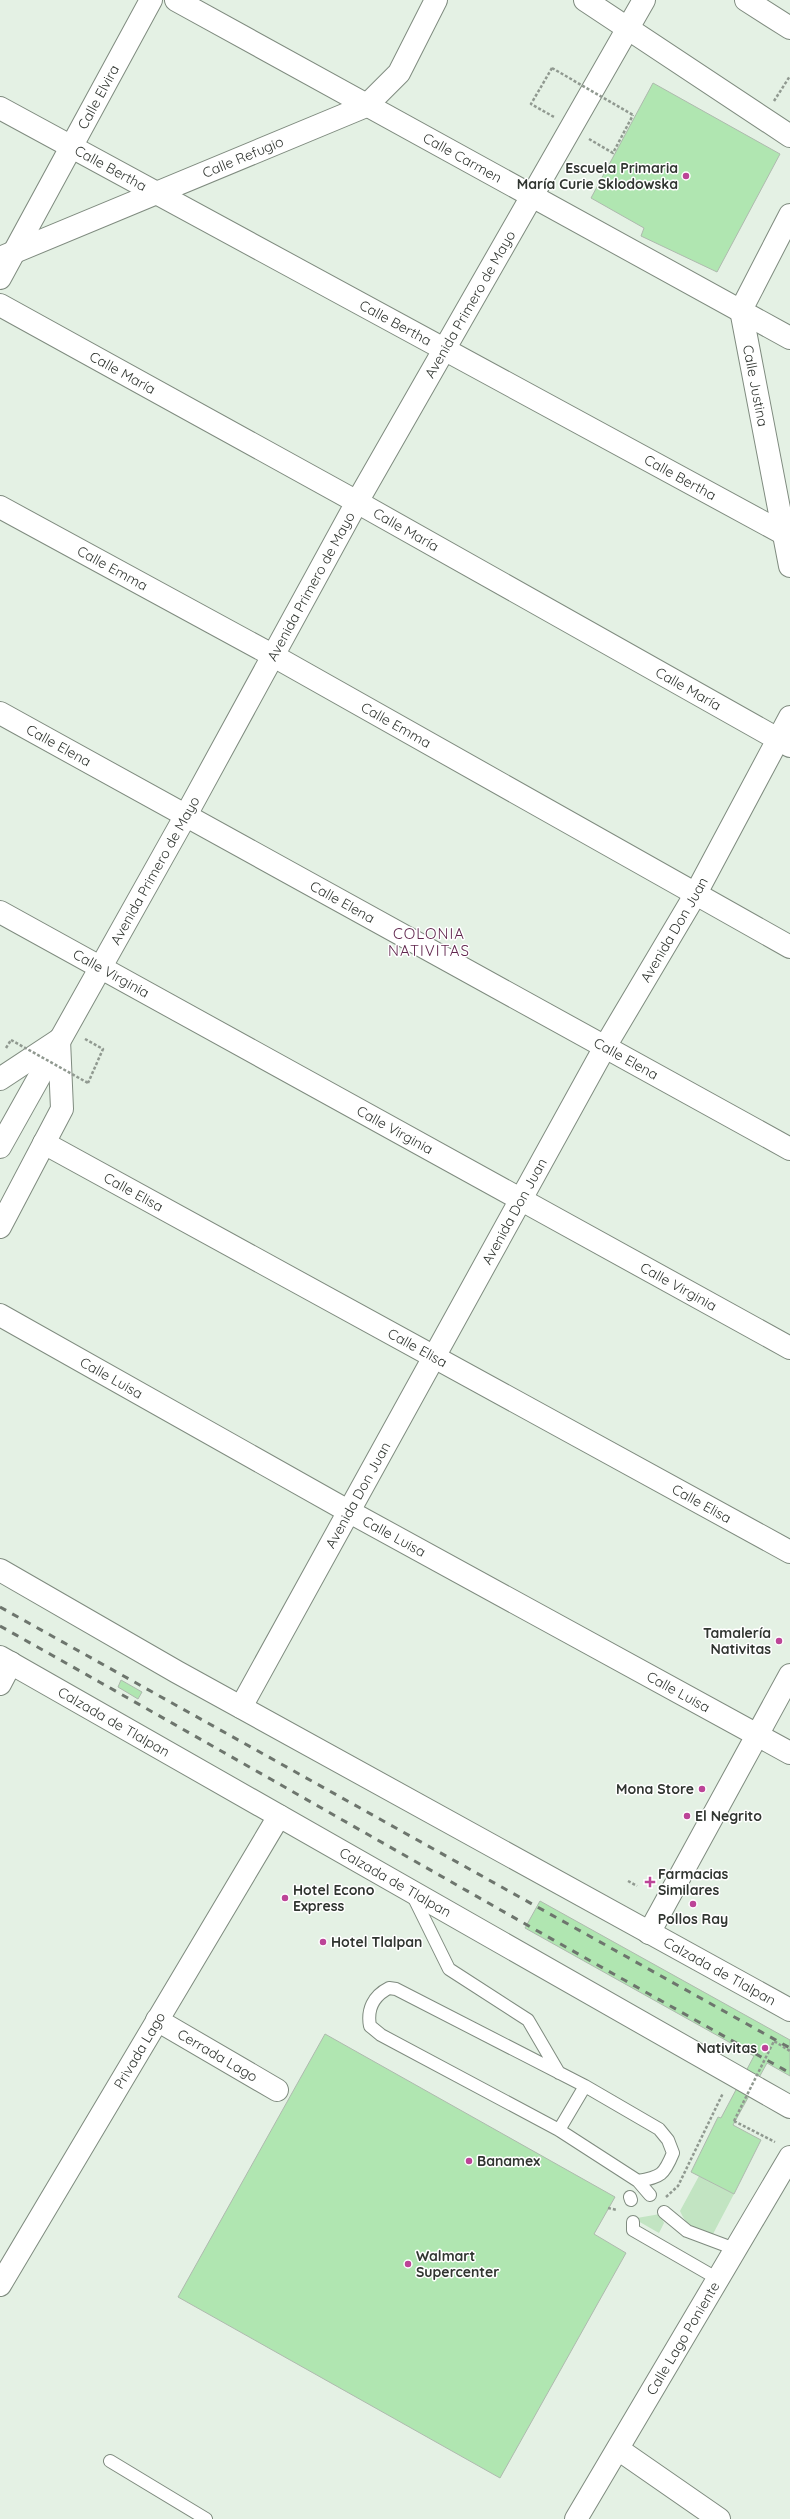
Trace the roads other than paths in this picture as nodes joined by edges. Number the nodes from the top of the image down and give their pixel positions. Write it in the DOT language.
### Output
graph roads {
  1 [pos="151,0"];
  2 [pos="176,0"];
  3 [pos="436,0"];
  4 [pos="584,0"];
  5 [pos="644,0"];
  6 [pos="746,0"];
  7 [pos="627,28"];
  8 [pos="790,28"];
  9 [pos="366,106"];
  10 [pos="0,108"];
  11 [pos="790,136"];
  12 [pos="71,148"];
  13 [pos="154,193"];
  14 [pos="531,196"];
  15 [pos="790,215"];
  16 [pos="8,255"];
  17 [pos="0,278"];
  18 [pos="0,305"];
  19 [pos="741,310"];
  20 [pos="790,338"];
  21 [pos="445,348"];
  22 [pos="357,502"];
  23 [pos="0,507"];
  24 [pos="787,536"];
  25 [pos="790,566"];
  26 [pos="272,655"];
  27 [pos="0,713"];
  28 [pos="790,717"];
  29 [pos="784,743"];
  30 [pos="186,815"];
  31 [pos="695,895"];
  32 [pos="0,912"];
  33 [pos="790,947"];
  34 [pos="99,967"];
  35 [pos="59,1040"];
  36 [pos="606,1045"];
  37 [pos="0,1079"];
  38 [pos="44,1144"];
  39 [pos="0,1147"];
  40 [pos="790,1149"];
  41 [pos="520,1200"];
  42 [pos="0,1227"];
  43 [pos="0,1315"];
  44 [pos="790,1348"];
  45 [pos="433,1357"];
  46 [pos="348,1511"];
  47 [pos="790,1552"];
  48 [pos="0,1570"];
  49 [pos="6,1660"];
  50 [pos="790,1675"];
  51 [pos="0,1684"];
  52 [pos="241,1707"];
  53 [pos="757,1736"];
  54 [pos="790,1753"];
  55 [pos="279,1816"];
  56 [pos="410,1890"];
  57 [pos="649,1933"];
  58 [pos="790,2010"];
  59 [pos="157,2020"];
  60 [pos="559,2073"];
  61 [pos="585,2086"];
  62 [pos="277,2090"];
  63 [pos="790,2107"];
  64 [pos="559,2130"];
  65 [pos="783,2150"];
  66 [pos="638,2181"];
  67 [pos="650,2195"];
  68 [pos="664,2212"];
  69 [pos="633,2222"];
  70 [pos="735,2249"];
  71 [pos="718,2279"];
  72 [pos="0,2284"];
  73 [pos="618,2449"];
  74 [pos="110,2461"];
  75 [pos="206,2519"];
  76 [pos="576,2519"];
  77 [pos="719,2519"];
  1 -- 12 [label="main road, Calle Elvira"];
  2 -- 9 [label="main road, Calle Carmen"];
  3 -- 9 [label="main road, Calle Refugio"];
  4 -- 7 [label="main road"];
  5 -- 7 [label="main road, Avenida Primero de Mayo"];
  6 -- 8 [label="main road"];
  7 -- 11 [label="main road"];
  7 -- 14 [label="main road, Avenida Primero de Mayo"];
  9 -- 13 [label="main road, Calle Refugio"];
  9 -- 14 [label="main road, Calle Carmen"];
  10 -- 12 [label="main road, Calle Bertha"];
  12 -- 13 [label="main road, Calle Bertha"];
  12 -- 16 [label="main road, Calle Elvira"];
  13 -- 16 [label="main road, Calle Refugio"];
  13 -- 21 [label="main road, Calle Bertha"];
  14 -- 19 [label="main road, Calle Carmen"];
  14 -- 21 [label="main road, Avenida Primero de Mayo"];
  15 -- 19 [label="main road"];
  16 -- 17 [label="main road, Calle Elvira"];
  18 -- 22 [label="main road, Calle María"];
  19 -- 20 [label="main road, Calle Carmen"];
  19 -- 24 [label="main road, Calle Justina"];
  21 -- 22 [label="main road, Avenida Primero de Mayo"];
  21 -- 24 [label="main road, Calle Bertha"];
  22 -- 26 [label="main road, Avenida Primero de Mayo"];
  22 -- 29 [label="main road, Calle María"];
  23 -- 26 [label="main road, Calle Emma"];
  24 -- 25 [label="main road, Calle Justina"];
  26 -- 30 [label="main road, Avenida Primero de Mayo"];
  26 -- 31 [label="main road, Calle Emma"];
  27 -- 30 [label="main road, Calle Elena"];
  28 -- 29 [label="main road, Avenida Don Juan"];
  29 -- 31 [label="main road, Avenida Don Juan"];
  30 -- 34 [label="main road, Avenida Primero de Mayo"];
  30 -- 36 [label="main road, Calle Elena"];
  31 -- 33 [label="main road, Calle Emma"];
  31 -- 36 [label="main road, Avenida Don Juan"];
  32 -- 34 [label="main road, Calle Virginia"];
  34 -- 35 [label="main road, Avenida Primero de Mayo"];
  34 -- 41 [label="main road, Calle Virginia"];
  35 -- 37 [label="main road"];
  35 -- 38 [label="main road"];
  35 -- 39 [label="main road, Avenida Primero de Mayo"];
  36 -- 40 [label="main road, Calle Elena"];
  36 -- 41 [label="main road, Avenida Don Juan"];
  38 -- 42 [label="main road"];
  38 -- 45 [label="main road, Calle Elisa"];
  41 -- 44 [label="main road, Calle Virginia"];
  41 -- 45 [label="main road, Avenida Don Juan"];
  43 -- 46 [label="main road, Calle Luisa"];
  45 -- 46 [label="main road, Avenida Don Juan"];
  45 -- 47 [label="main road, Calle Elisa"];
  46 -- 52 [label="main road, Avenida Don Juan"];
  46 -- 53 [label="main road, Calle Luisa"];
  48 -- 52 [label="main road, Calzada de Tlalpan"];
  49 -- 51 [label="main road"];
  49 -- 55 [label="main road, Calzada de Tlalpan"];
  50 -- 53 [label="main road"];
  52 -- 57 [label="main road, Calzada de Tlalpan"];
  53 -- 54 [label="main road, Calle Luisa"];
  53 -- 57 [label="main road"];
  55 -- 56 [label="main road, Calzada de Tlalpan"];
  55 -- 59 [label="main road, Privada Lago"];
  56 -- 60 [label="lane"];
  56 -- 63 [label="main road, Calzada de Tlalpan"];
  57 -- 58 [label="main road, Calzada de Tlalpan"];
  59 -- 62 [label="main road, Cerrada Lago"];
  59 -- 72 [label="main road, Privada Lago"];
  60 -- 61 [label="lane"];
  60 -- 64 [label="lane"];
  61 -- 64 [label="lane"];
  61 -- 66 [label="lane"];
  64 -- 66 [label="lane"];
  65 -- 70 [label="main road, Calle Lago Poniente"];
  66 -- 67 [label="lane"];
  68 -- 70 [label="lane"];
  69 -- 71 [label="lane"];
  70 -- 71 [label="main road, Calle Lago Poniente"];
  71 -- 73 [label="main road, Calle Lago Poniente"];
  73 -- 76 [label="main road, Calle Lago Poniente"];
  73 -- 77 [label="main road"];
  74 -- 75 [label="lane"];
}
